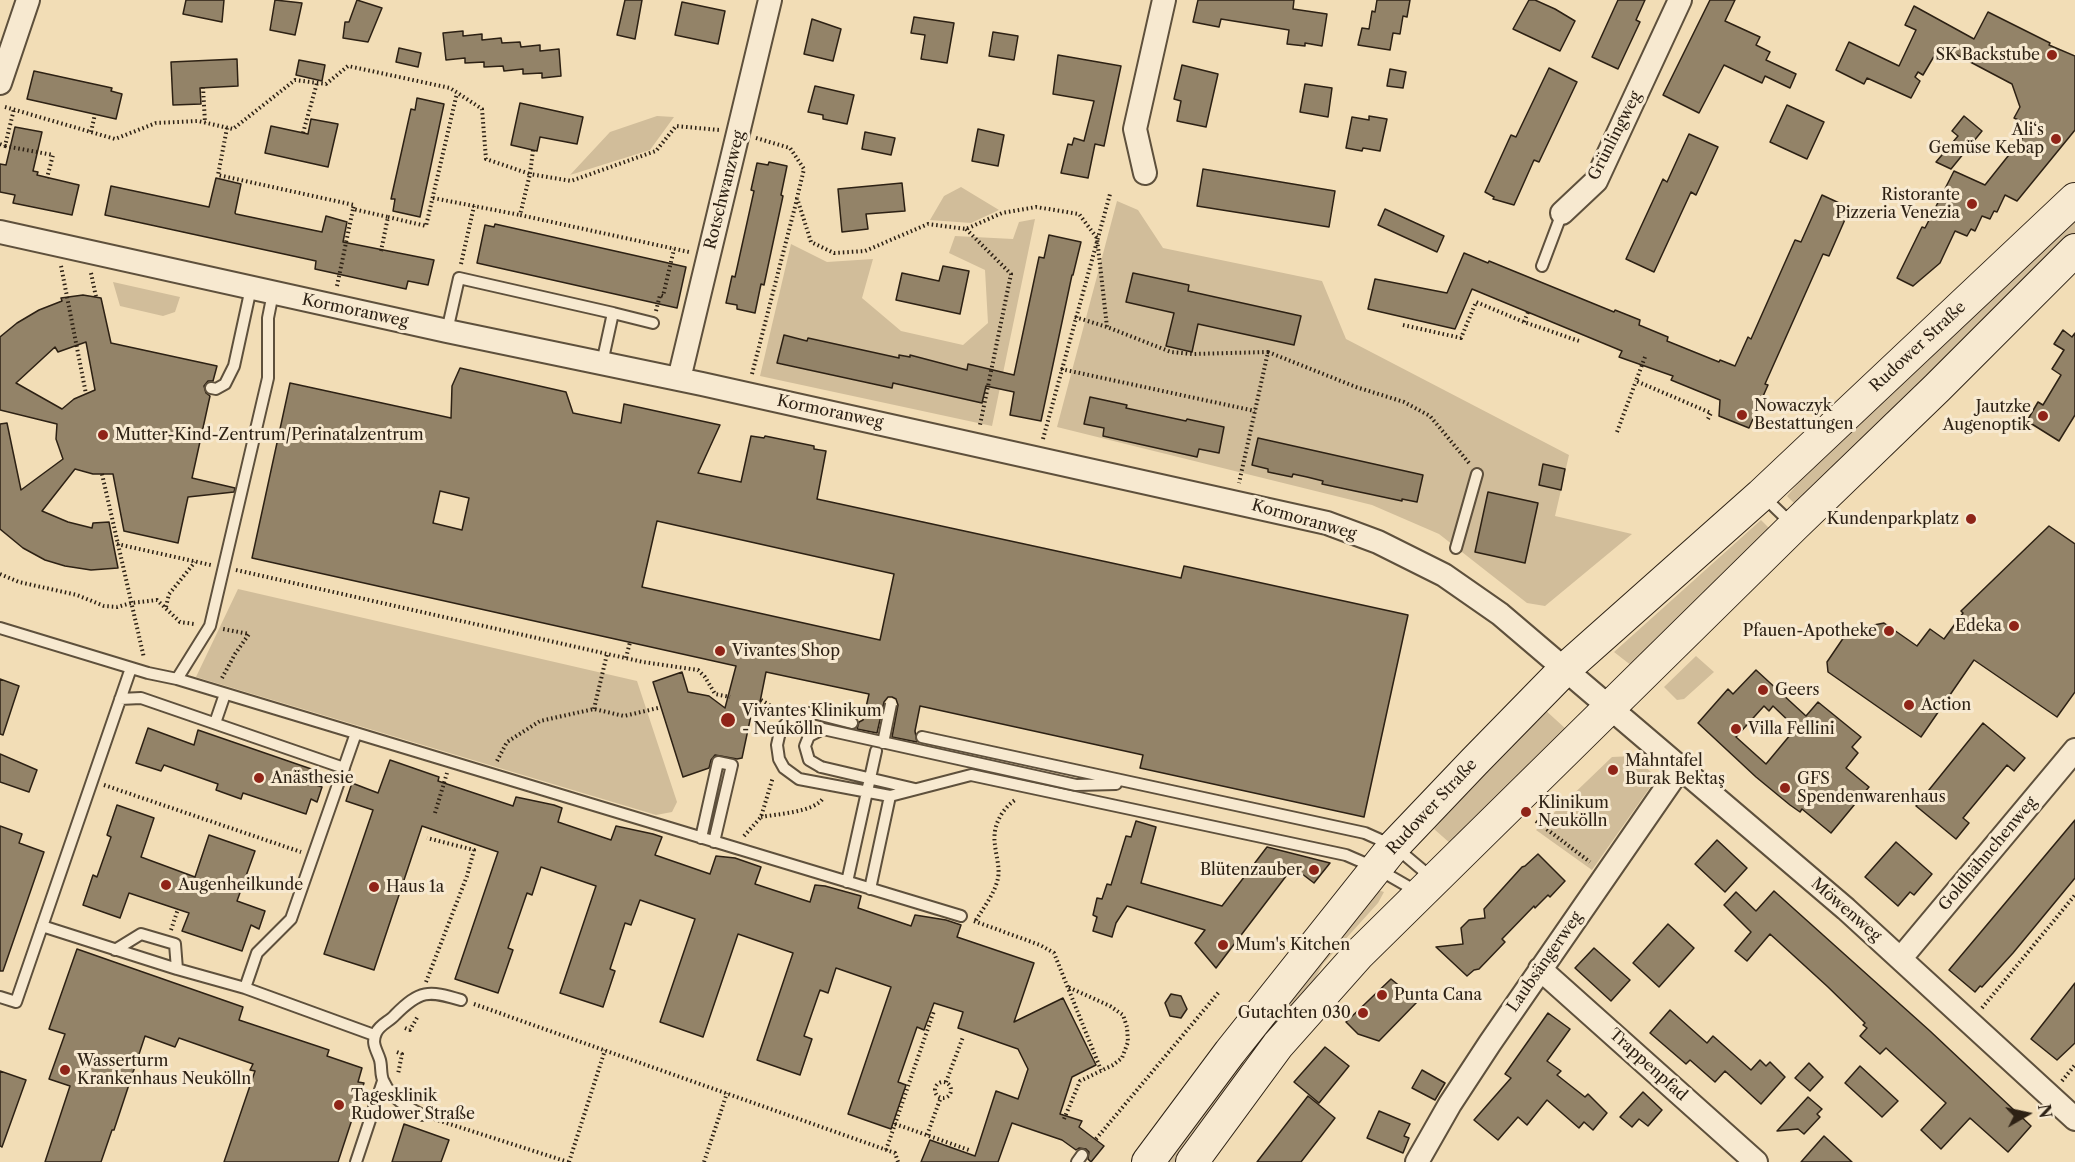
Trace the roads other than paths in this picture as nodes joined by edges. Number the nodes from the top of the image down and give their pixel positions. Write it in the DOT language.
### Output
graph roads {
  1 [pos="28,0"];
  2 [pos="770,0"];
  3 [pos="1164,0"];
  4 [pos="1680,0"];
  5 [pos="0,83"];
  6 [pos="1145,172"];
  7 [pos="2075,199"];
  8 [pos="1562,213"];
  9 [pos="0,232"];
  10 [pos="2075,250"];
  11 [pos="1542,266"];
  12 [pos="251,288"];
  13 [pos="273,293"];
  14 [pos="613,313"];
  15 [pos="653,323"];
  16 [pos="447,331"];
  17 [pos="602,363"];
  18 [pos="679,380"];
  19 [pos="211,388"];
  20 [pos="1477,474"];
  21 [pos="1761,495"];
  22 [pos="1794,526"];
  23 [pos="1456,548"];
  24 [pos="0,628"];
  25 [pos="131,668"];
  26 [pos="1564,670"];
  27 [pos="177,679"];
  28 [pos="221,693"];
  29 [pos="120,699"];
  30 [pos="891,704"];
  31 [pos="1610,709"];
  32 [pos="215,723"];
  33 [pos="852,723"];
  34 [pos="356,733"];
  35 [pos="922,737"];
  36 [pos="879,747"];
  37 [pos="2075,750"];
  38 [pos="344,768"];
  39 [pos="1680,768"];
  40 [pos="870,779"];
  41 [pos="1134,783"];
  42 [pos="915,789"];
  43 [pos="867,792"];
  44 [pos="890,796"];
  45 [pos="701,838"];
  46 [pos="714,842"];
  47 [pos="1385,857"];
  48 [pos="847,882"];
  49 [pos="1427,887"];
  50 [pos="870,889"];
  51 [pos="961,916"];
  52 [pos="42,926"];
  53 [pos="115,950"];
  54 [pos="1901,958"];
  55 [pos="177,969"];
  56 [pos="1540,969"];
  57 [pos="245,988"];
  58 [pos="0,997"];
  59 [pos="461,1000"];
  60 [pos="374,1035"];
  61 [pos="383,1081"];
  62 [pos="422,1115"];
  63 [pos="2075,1119"];
  64 [pos="356,1162"];
  65 [pos="1148,1162"];
  66 [pos="1192,1162"];
  67 [pos="1417,1162"];
  68 [pos="1756,1162"];
  1 -- 5 [label="street"];
  2 -- 18 [label="street, Rotschwanzweg"];
  3 -- 6 [label="street"];
  4 -- 8 [label="street, Grünlingweg"];
  7 -- 21 [label="main road, Rudower Straße"];
  8 -- 11 [label="lane, Grünlingweg"];
  9 -- 12 [label="street, Kormoranweg"];
  10 -- 22 [label="main road"];
  12 -- 13 [label="street, Kormoranweg"];
  12 -- 19 [label="lane"];
  13 -- 16 [label="street, Kormoranweg"];
  13 -- 27 [label="lane"];
  14 -- 15 [label="lane"];
  14 -- 16 [label="lane"];
  14 -- 17 [label="lane"];
  16 -- 17 [label="street, Kormoranweg"];
  17 -- 18 [label="street, Kormoranweg"];
  18 -- 26 [label="street, Kormoranweg"];
  20 -- 23 [label="lane"];
  21 -- 22 [label="lane"];
  21 -- 26 [label="main road, Rudower Straße"];
  22 -- 31 [label="main road"];
  24 -- 25 [label="lane"];
  25 -- 27 [label="lane"];
  25 -- 29 [label="lane"];
  26 -- 31 [label="street, Kormoranweg"];
  26 -- 47 [label="main road, Rudower Straße"];
  27 -- 28 [label="lane"];
  28 -- 32 [label="lane"];
  28 -- 34 [label="lane"];
  29 -- 32 [label="lane"];
  29 -- 52 [label="lane"];
  30 -- 36 [label="lane, bridge"];
  31 -- 39 [label="street, Möwenweg"];
  31 -- 49 [label="main road"];
  32 -- 38 [label="lane"];
  33 -- 43 [label="lane"];
  34 -- 38 [label="lane"];
  34 -- 45 [label="lane"];
  35 -- 41 [label="lane"];
  36 -- 40 [label="lane"];
  36 -- 40 [label="lane, bridge"];
  36 -- 41 [label="lane, bridge"];
  37 -- 54 [label="street, Goldhähnchenweg"];
  38 -- 57 [label="lane"];
  39 -- 54 [label="street, Möwenweg"];
  39 -- 56 [label="street, Laubsängerweg"];
  40 -- 42 [label="lane"];
  40 -- 43 [label="lane"];
  41 -- 47 [label="lane"];
  42 -- 44 [label="lane"];
  42 -- 47 [label="lane"];
  43 -- 44 [label="lane"];
  43 -- 48 [label="lane"];
  44 -- 50 [label="lane"];
  45 -- 46 [label="lane"];
  45 -- 46 [label="lane"];
  46 -- 48 [label="lane"];
  47 -- 49 [label="lane"];
  47 -- 49 [label="lane"];
  47 -- 65 [label="main road, Rudower Straße"];
  48 -- 50 [label="lane"];
  49 -- 66 [label="main road"];
  50 -- 51 [label="lane"];
  52 -- 53 [label="lane"];
  52 -- 58 [label="lane"];
  53 -- 55 [label="lane"];
  53 -- 55 [label="lane"];
  54 -- 63 [label="street, Möwenweg"];
  55 -- 57 [label="lane"];
  56 -- 67 [label="street, Laubsängerweg"];
  56 -- 68 [label="street, Trappenpfad"];
  57 -- 60 [label="lane"];
  59 -- 60 [label="lane"];
  60 -- 61 [label="lane"];
  61 -- 62 [label="lane"];
  61 -- 64 [label="lane"];
}
